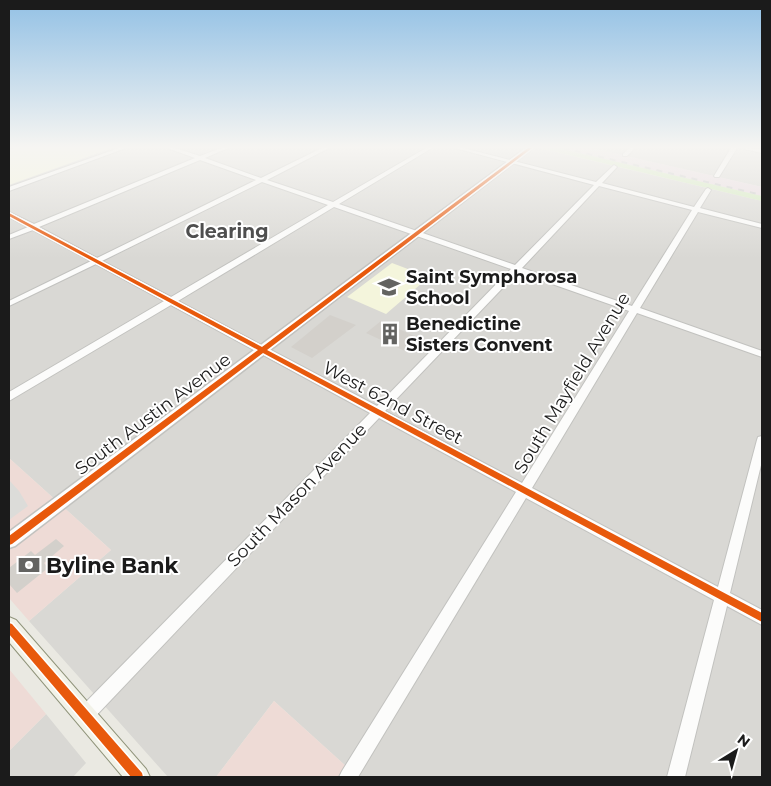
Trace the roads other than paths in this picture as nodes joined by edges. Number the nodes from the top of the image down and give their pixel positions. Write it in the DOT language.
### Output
graph roads {
  1 [pos="597,184"];
  2 [pos="21,185"];
  3 [pos="135,185"];
  4 [pos="252,185"];
  5 [pos="276,185"];
  6 [pos="366,185"];
  7 [pos="482,185"];
  8 [pos="600,185"];
  9 [pos="9,189"];
  10 [pos="708,190"];
  11 [pos="333,204"];
  12 [pos="696,209"];
  13 [pos="9,214"];
  14 [pos="762,226"];
  15 [pos="32,227"];
  16 [pos="417,233"];
  17 [pos="9,237"];
  18 [pos="96,261"];
  19 [pos="516,268"];
  20 [pos="171,301"];
  21 [pos="9,304"];
  22 [pos="634,309"];
  23 [pos="262,350"];
  24 [pos="762,354"];
  25 [pos="9,397"];
  26 [pos="377,412"];
  27 [pos="762,440"];
  28 [pos="524,490"];
  29 [pos="9,541"];
  30 [pos="722,596"];
  31 [pos="762,618"];
  32 [pos="9,626"];
  33 [pos="85,715"];
  34 [pos="138,777"];
  35 [pos="348,777"];
  36 [pos="676,777"];
  1 -- 19 [label="street, South Mason Avenue"];
  2 -- 9 [label="street"];
  3 -- 15 [label="street"];
  4 -- 18 [label="street"];
  5 -- 11 [label="street"];
  6 -- 11 [label="street"];
  7 -- 16 [label="street, South Austin Avenue"];
  8 -- 12 [label="street"];
  10 -- 12 [label="street, South Mayfield Avenue"];
  11 -- 16 [label="street"];
  11 -- 20 [label="street"];
  12 -- 14 [label="street"];
  12 -- 22 [label="street, South Mayfield Avenue"];
  13 -- 15 [label="street, West 62nd Street"];
  15 -- 17 [label="street"];
  15 -- 18 [label="street, West 62nd Street"];
  16 -- 19 [label="street"];
  16 -- 23 [label="street, South Austin Avenue"];
  18 -- 20 [label="street, West 62nd Street"];
  18 -- 21 [label="street"];
  19 -- 22 [label="street"];
  19 -- 26 [label="street, South Mason Avenue"];
  20 -- 23 [label="street, West 62nd Street"];
  20 -- 25 [label="street"];
  22 -- 24 [label="street"];
  22 -- 28 [label="street, South Mayfield Avenue"];
  23 -- 26 [label="street, West 62nd Street"];
  23 -- 29 [label="street, South Austin Avenue"];
  26 -- 28 [label="street, West 62nd Street"];
  26 -- 33 [label="street, South Mason Avenue"];
  27 -- 30 [label="street"];
  28 -- 30 [label="street, West 62nd Street"];
  28 -- 35 [label="street, South Mayfield Avenue"];
  30 -- 31 [label="street, West 62nd Street"];
  30 -- 36 [label="street"];
  32 -- 33 [label="main road"];
  33 -- 34 [label="main road"];
}
